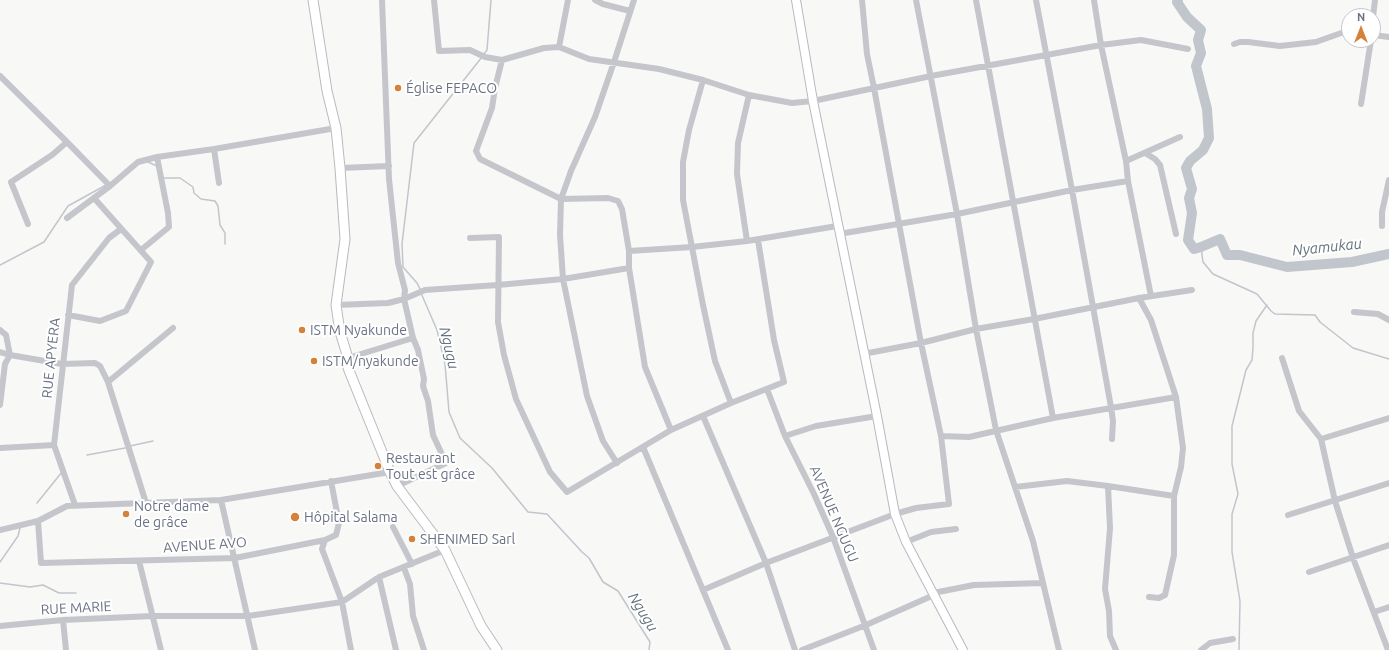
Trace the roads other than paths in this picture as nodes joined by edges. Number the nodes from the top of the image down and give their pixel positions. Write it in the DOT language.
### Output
graph roads {
  1 [pos="313,0"];
  2 [pos="382,0"];
  3 [pos="434,0"];
  4 [pos="568,0"];
  5 [pos="595,0"];
  6 [pos="634,0"];
  7 [pos="796,0"];
  8 [pos="862,0"];
  9 [pos="916,0"];
  10 [pos="976,0"];
  11 [pos="1036,0"];
  12 [pos="1094,0"];
  13 [pos="630,11"];
  14 [pos="1341,33"];
  15 [pos="1234,44"];
  16 [pos="1101,45"];
  17 [pos="559,47"];
  18 [pos="1370,48"];
  19 [pos="1188,49"];
  20 [pos="1046,56"];
  21 [pos="502,60"];
  22 [pos="614,62"];
  23 [pos="989,67"];
  24 [pos="0,76"];
  25 [pos="931,76"];
  26 [pos="703,80"];
  27 [pos="874,88"];
  28 [pos="749,95"];
  29 [pos="812,101"];
  30 [pos="1361,104"];
  31 [pos="336,128"];
  32 [pos="1180,138"];
  33 [pos="68,142"];
  34 [pos="214,149"];
  35 [pos="1145,153"];
  36 [pos="156,157"];
  37 [pos="1126,161"];
  38 [pos="389,166"];
  39 [pos="340,168"];
  40 [pos="1389,180"];
  41 [pos="1128,181"];
  42 [pos="219,183"];
  43 [pos="108,185"];
  44 [pos="1072,190"];
  45 [pos="94,198"];
  46 [pos="561,199"];
  47 [pos="1013,202"];
  48 [pos="957,214"];
  49 [pos="67,218"];
  50 [pos="898,223"];
  51 [pos="28,224"];
  52 [pos="1382,226"];
  53 [pos="121,229"];
  54 [pos="838,230"];
  55 [pos="1176,234"];
  56 [pos="470,238"];
  57 [pos="758,240"];
  58 [pos="747,241"];
  59 [pos="692,247"];
  60 [pos="141,250"];
  61 [pos="629,251"];
  62 [pos="630,268"];
  63 [pos="563,279"];
  64 [pos="498,285"];
  65 [pos="1192,290"];
  66 [pos="1151,296"];
  67 [pos="1139,298"];
  68 [pos="404,299"];
  69 [pos="336,305"];
  70 [pos="1092,307"];
  71 [pos="1354,312"];
  72 [pos="68,315"];
  73 [pos="1034,319"];
  74 [pos="1389,320"];
  75 [pos="173,328"];
  76 [pos="976,329"];
  77 [pos="0,330"];
  78 [pos="413,338"];
  79 [pos="921,343"];
  80 [pos="0,352"];
  81 [pos="863,354"];
  82 [pos="10,355"];
  83 [pos="348,358"];
  84 [pos="1282,358"];
  85 [pos="62,364"];
  86 [pos="108,382"];
  87 [pos="767,389"];
  88 [pos="1176,397"];
  89 [pos="731,403"];
  90 [pos="0,405"];
  91 [pos="1111,407"];
  92 [pos="703,416"];
  93 [pos="877,416"];
  94 [pos="1053,418"];
  95 [pos="1389,418"];
  96 [pos="671,430"];
  97 [pos="996,430"];
  98 [pos="785,436"];
  99 [pos="940,436"];
  100 [pos="1112,439"];
  101 [pos="1321,439"];
  102 [pos="54,445"];
  103 [pos="644,447"];
  104 [pos="0,448"];
  105 [pos="617,463"];
  106 [pos="390,472"];
  107 [pos="331,481"];
  108 [pos="1389,483"];
  109 [pos="397,486"];
  110 [pos="1108,486"];
  111 [pos="1015,487"];
  112 [pos="1174,496"];
  113 [pos="221,500"];
  114 [pos="1335,501"];
  115 [pos="146,503"];
  116 [pos="75,505"];
  117 [pos="895,514"];
  118 [pos="1288,515"];
  119 [pos="38,521"];
  120 [pos="392,527"];
  121 [pos="956,529"];
  122 [pos="0,530"];
  123 [pos="833,538"];
  124 [pos="325,540"];
  125 [pos="906,542"];
  126 [pos="1389,545"];
  127 [pos="445,550"];
  128 [pos="235,558"];
  129 [pos="1353,558"];
  130 [pos="139,561"];
  131 [pos="766,563"];
  132 [pos="412,564"];
  133 [pos="404,568"];
  134 [pos="1309,572"];
  135 [pos="379,577"];
  136 [pos="1043,583"];
  137 [pos="702,590"];
  138 [pos="934,594"];
  139 [pos="1149,597"];
  140 [pos="342,602"];
  141 [pos="1389,608"];
  142 [pos="1374,612"];
  143 [pos="153,616"];
  144 [pos="248,616"];
  145 [pos="63,620"];
  146 [pos="866,625"];
  147 [pos="0,626"];
  148 [pos="1234,639"];
  149 [pos="66,650"];
  150 [pos="161,650"];
  151 [pos="255,650"];
  152 [pos="351,650"];
  153 [pos="396,650"];
  154 [pos="424,650"];
  155 [pos="497,650"];
  156 [pos="728,650"];
  157 [pos="796,650"];
  158 [pos="802,650"];
  159 [pos="874,650"];
  160 [pos="963,650"];
  161 [pos="1059,650"];
  162 [pos="1116,650"];
  163 [pos="1201,650"];
  164 [pos="1388,650"];
  1 -- 31 [label="main road"];
  2 -- 38 [label="street"];
  3 -- 21 [label="street"];
  4 -- 17 [label="street"];
  5 -- 13 [label="street"];
  6 -- 13 [label="street"];
  7 -- 29 [label="street"];
  8 -- 27 [label="street"];
  9 -- 25 [label="street"];
  10 -- 23 [label="street"];
  11 -- 20 [label="street"];
  12 -- 16 [label="street"];
  13 -- 22 [label="street"];
  14 -- 15 [label="street"];
  16 -- 19 [label="street"];
  16 -- 20 [label="street"];
  16 -- 37 [label="street"];
  17 -- 21 [label="street"];
  17 -- 22 [label="street"];
  18 -- 30 [label="street"];
  20 -- 23 [label="street"];
  20 -- 44 [label="street"];
  21 -- 46 [label="street"];
  22 -- 26 [label="street"];
  22 -- 46 [label="street"];
  23 -- 25 [label="street"];
  23 -- 47 [label="street"];
  24 -- 33 [label="street"];
  25 -- 27 [label="street"];
  25 -- 48 [label="street"];
  26 -- 28 [label="street"];
  26 -- 59 [label="street"];
  27 -- 29 [label="street"];
  27 -- 50 [label="street"];
  28 -- 29 [label="street"];
  28 -- 58 [label="street"];
  29 -- 54 [label="street"];
  31 -- 34 [label="street"];
  31 -- 39 [label="main road"];
  32 -- 35 [label="street"];
  33 -- 43 [label="street"];
  33 -- 51 [label="street"];
  34 -- 36 [label="street"];
  34 -- 42 [label="street"];
  35 -- 37 [label="street"];
  35 -- 55 [label="street"];
  36 -- 43 [label="street"];
  36 -- 60 [label="street"];
  37 -- 41 [label="street"];
  38 -- 39 [label="street"];
  38 -- 68 [label="street"];
  39 -- 69 [label="main road"];
  40 -- 52 [label="street"];
  41 -- 44 [label="street"];
  41 -- 66 [label="street"];
  43 -- 45 [label="street"];
  44 -- 47 [label="street"];
  44 -- 70 [label="street"];
  45 -- 49 [label="street"];
  45 -- 53 [label="street"];
  46 -- 61 [label="street"];
  46 -- 63 [label="street"];
  47 -- 48 [label="street"];
  47 -- 73 [label="street"];
  48 -- 50 [label="street"];
  48 -- 76 [label="street"];
  50 -- 54 [label="street"];
  50 -- 79 [label="street"];
  53 -- 60 [label="street"];
  53 -- 72 [label="street, RUE APYERA"];
  54 -- 57 [label="street"];
  54 -- 81 [label="street"];
  56 -- 64 [label="street"];
  57 -- 58 [label="street"];
  57 -- 87 [label="street"];
  58 -- 59 [label="street"];
  59 -- 61 [label="street"];
  59 -- 89 [label="street"];
  60 -- 72 [label="street"];
  61 -- 62 [label="street"];
  62 -- 63 [label="street"];
  62 -- 96 [label="street"];
  63 -- 64 [label="street"];
  63 -- 105 [label="street"];
  64 -- 68 [label="street"];
  64 -- 105 [label="street"];
  65 -- 66 [label="street"];
  66 -- 67 [label="street"];
  67 -- 70 [label="street"];
  67 -- 88 [label="street"];
  68 -- 69 [label="street"];
  68 -- 78 [label="street"];
  69 -- 83 [label="main road"];
  70 -- 73 [label="street"];
  70 -- 91 [label="street"];
  71 -- 74 [label="street"];
  72 -- 85 [label="street, RUE APYERA"];
  73 -- 76 [label="street"];
  73 -- 94 [label="street"];
  75 -- 86 [label="street"];
  76 -- 79 [label="street"];
  76 -- 97 [label="street"];
  77 -- 82 [label="street"];
  78 -- 83 [label="street"];
  78 -- 109 [label="street"];
  79 -- 81 [label="street"];
  79 -- 99 [label="street"];
  80 -- 82 [label="street"];
  81 -- 93 [label="street"];
  82 -- 85 [label="street"];
  82 -- 90 [label="street"];
  83 -- 106 [label="main road"];
  84 -- 101 [label="street"];
  85 -- 86 [label="street"];
  85 -- 102 [label="street, RUE APYERA"];
  86 -- 115 [label="street"];
  87 -- 89 [label="street"];
  87 -- 98 [label="street, AVENUE NGUGU"];
  88 -- 91 [label="street"];
  88 -- 112 [label="street"];
  89 -- 92 [label="street"];
  91 -- 94 [label="street"];
  91 -- 100 [label="street"];
  92 -- 96 [label="street"];
  92 -- 131 [label="street"];
  93 -- 98 [label="street"];
  93 -- 117 [label="street"];
  94 -- 97 [label="street"];
  95 -- 101 [label="street"];
  96 -- 103 [label="street"];
  97 -- 99 [label="street"];
  97 -- 111 [label="street"];
  98 -- 123 [label="street, AVENUE NGUGU"];
  99 -- 117 [label="street"];
  101 -- 114 [label="street"];
  102 -- 104 [label="street"];
  102 -- 116 [label="street, RUE APYERA"];
  103 -- 105 [label="street"];
  103 -- 137 [label="street"];
  106 -- 107 [label="street"];
  106 -- 109 [label="main road"];
  107 -- 113 [label="street"];
  107 -- 124 [label="street"];
  108 -- 114 [label="street"];
  109 -- 127 [label="main road"];
  110 -- 111 [label="street"];
  110 -- 112 [label="street"];
  110 -- 162 [label="street"];
  111 -- 136 [label="street"];
  112 -- 139 [label="street"];
  113 -- 115 [label="street"];
  113 -- 128 [label="street"];
  114 -- 118 [label="street"];
  114 -- 129 [label="street"];
  115 -- 116 [label="street"];
  116 -- 119 [label="street"];
  117 -- 123 [label="street"];
  117 -- 125 [label="street"];
  119 -- 122 [label="street"];
  119 -- 130 [label="street, AVENUE AVO"];
  120 -- 132 [label="street"];
  121 -- 125 [label="street"];
  123 -- 131 [label="street"];
  123 -- 146 [label="street, AVENUE NGUGU"];
  124 -- 128 [label="street, AVENUE AVO"];
  124 -- 140 [label="street"];
  125 -- 138 [label="street"];
  126 -- 129 [label="street"];
  127 -- 132 [label="street"];
  127 -- 155 [label="main road"];
  128 -- 130 [label="street, AVENUE AVO"];
  128 -- 144 [label="street"];
  129 -- 134 [label="street"];
  129 -- 142 [label="street"];
  130 -- 143 [label="street"];
  131 -- 137 [label="street"];
  131 -- 157 [label="street"];
  132 -- 133 [label="street"];
  133 -- 135 [label="street"];
  133 -- 154 [label="street"];
  135 -- 140 [label="street"];
  135 -- 153 [label="street"];
  136 -- 138 [label="street"];
  136 -- 161 [label="street"];
  137 -- 156 [label="street"];
  138 -- 146 [label="street"];
  138 -- 160 [label="street"];
  140 -- 144 [label="street, RUE MARIE"];
  140 -- 152 [label="street"];
  141 -- 142 [label="street"];
  142 -- 164 [label="street"];
  143 -- 144 [label="street, RUE MARIE"];
  143 -- 145 [label="street, RUE MARIE"];
  143 -- 150 [label="street"];
  144 -- 151 [label="street"];
  145 -- 147 [label="street, RUE MARIE"];
  145 -- 149 [label="street"];
  146 -- 158 [label="street"];
  146 -- 159 [label="street, AVENUE NGUGU"];
  148 -- 163 [label="street"];
}
